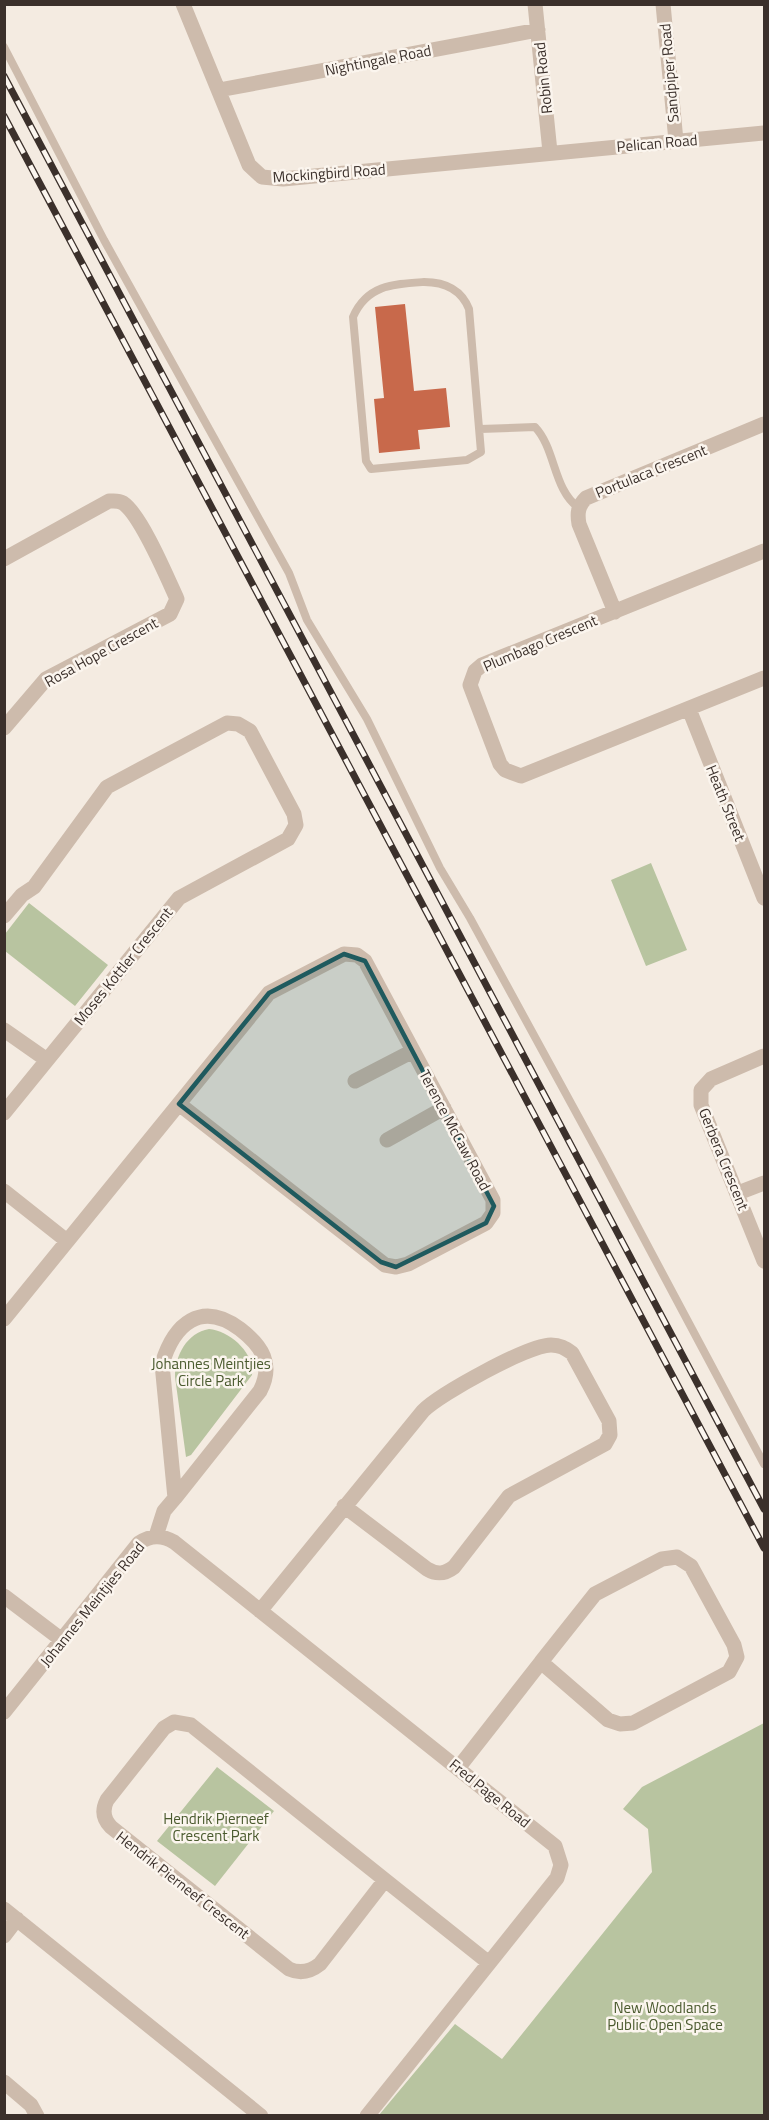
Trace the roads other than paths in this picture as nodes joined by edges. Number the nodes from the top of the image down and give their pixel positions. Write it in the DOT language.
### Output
graph roads {
  1 [pos="183,4"];
  2 [pos="536,4"];
  3 [pos="663,4"];
  4 [pos="538,30"];
  5 [pos="4,47"];
  6 [pos="219,90"];
  7 [pos="765,133"];
  8 [pos="676,141"];
  9 [pos="550,152"];
  10 [pos="765,424"];
  11 [pos="480,429"];
  12 [pos="579,508"];
  13 [pos="765,551"];
  14 [pos="4,559"];
  15 [pos="615,612"];
  16 [pos="765,678"];
  17 [pos="689,709"];
  18 [pos="4,728"];
  19 [pos="765,898"];
  20 [pos="4,916"];
  21 [pos="4,1030"];
  22 [pos="413,1051"];
  23 [pos="765,1056"];
  24 [pos="47,1060"];
  25 [pos="355,1081"];
  26 [pos="179,1104"];
  27 [pos="444,1108"];
  28 [pos="4,1113"];
  29 [pos="387,1140"];
  30 [pos="765,1182"];
  31 [pos="4,1191"];
  32 [pos="738,1193"];
  33 [pos="67,1241"];
  34 [pos="765,1261"];
  35 [pos="4,1319"];
  36 [pos="765,1464"];
  37 [pos="175,1498"];
  38 [pos="344,1506"];
  39 [pos="156,1536"];
  40 [pos="4,1596"];
  41 [pos="260,1611"];
  42 [pos="62,1640"];
  43 [pos="541,1662"];
  44 [pos="4,1712"];
  45 [pos="459,1767"];
  46 [pos="385,1880"];
  47 [pos="4,1909"];
  48 [pos="17,1919"];
  49 [pos="4,1936"];
  50 [pos="489,1963"];
  51 [pos="4,2082"];
  52 [pos="252,2113"];
  53 [pos="38,2115"];
  54 [pos="367,2115"];
  1 -- 6 [label="street, Mockingbird Road"];
  2 -- 4 [label="street, Robin Road"];
  3 -- 8 [label="street, Sandpiper Road"];
  4 -- 6 [label="street, Nightingale Road"];
  4 -- 9 [label="street, Robin Road"];
  5 -- 36 [label="lane"];
  6 -- 9 [label="street, Mockingbird Road"];
  7 -- 8 [label="street, Pelican Road"];
  8 -- 9 [label="street, Pelican Road"];
  10 -- 12 [label="street, Portulaca Crescent"];
  11 -- 11 [label="lane"];
  11 -- 12 [label="lane"];
  12 -- 15 [label="street, Portulaca Crescent"];
  13 -- 15 [label="street, Plumbago Crescent"];
  14 -- 18 [label="street, Rosa Hope Crescent"];
  15 -- 17 [label="street, Plumbago Crescent"];
  16 -- 17 [label="street, Plumbago Crescent"];
  17 -- 19 [label="street, Heath Street"];
  20 -- 24 [label="street, Moses Kottler Crescent"];
  21 -- 24 [label="street"];
  22 -- 25 [label="street"];
  22 -- 26 [label="street, Terence McCaw Road"];
  22 -- 27 [label="street, Terence McCaw Road"];
  23 -- 32 [label="street, Gerbera Crescent"];
  24 -- 28 [label="street, Moses Kottler Crescent"];
  26 -- 27 [label="street, Terence McCaw Road"];
  26 -- 33 [label="street, Terence McCaw Road"];
  27 -- 29 [label="street"];
  30 -- 32 [label="street"];
  31 -- 33 [label="street"];
  32 -- 34 [label="street, Gerbera Crescent"];
  33 -- 35 [label="street, Terence McCaw Road"];
  37 -- 37 [label="street, Johannes Meintjies Road"];
  37 -- 39 [label="street, Johannes Meintjies Road"];
  38 -- 38 [label="street"];
  38 -- 41 [label="street"];
  39 -- 41 [label="street, Fred Page Road"];
  39 -- 42 [label="street, Johannes Meintjies Road"];
  40 -- 42 [label="street"];
  41 -- 45 [label="street, Fred Page Road"];
  42 -- 44 [label="street, Johannes Meintjies Road"];
  43 -- 43 [label="street"];
  43 -- 45 [label="street"];
  45 -- 50 [label="street, Fred Page Road"];
  46 -- 46 [label="street, Hendrik Pierneef Crescent"];
  46 -- 50 [label="street, Hendrik Pierneef Crescent"];
  47 -- 48 [label="street"];
  48 -- 49 [label="street"];
  48 -- 52 [label="street"];
  50 -- 54 [label="street, Fred Page Road"];
  51 -- 53 [label="street"];
}
